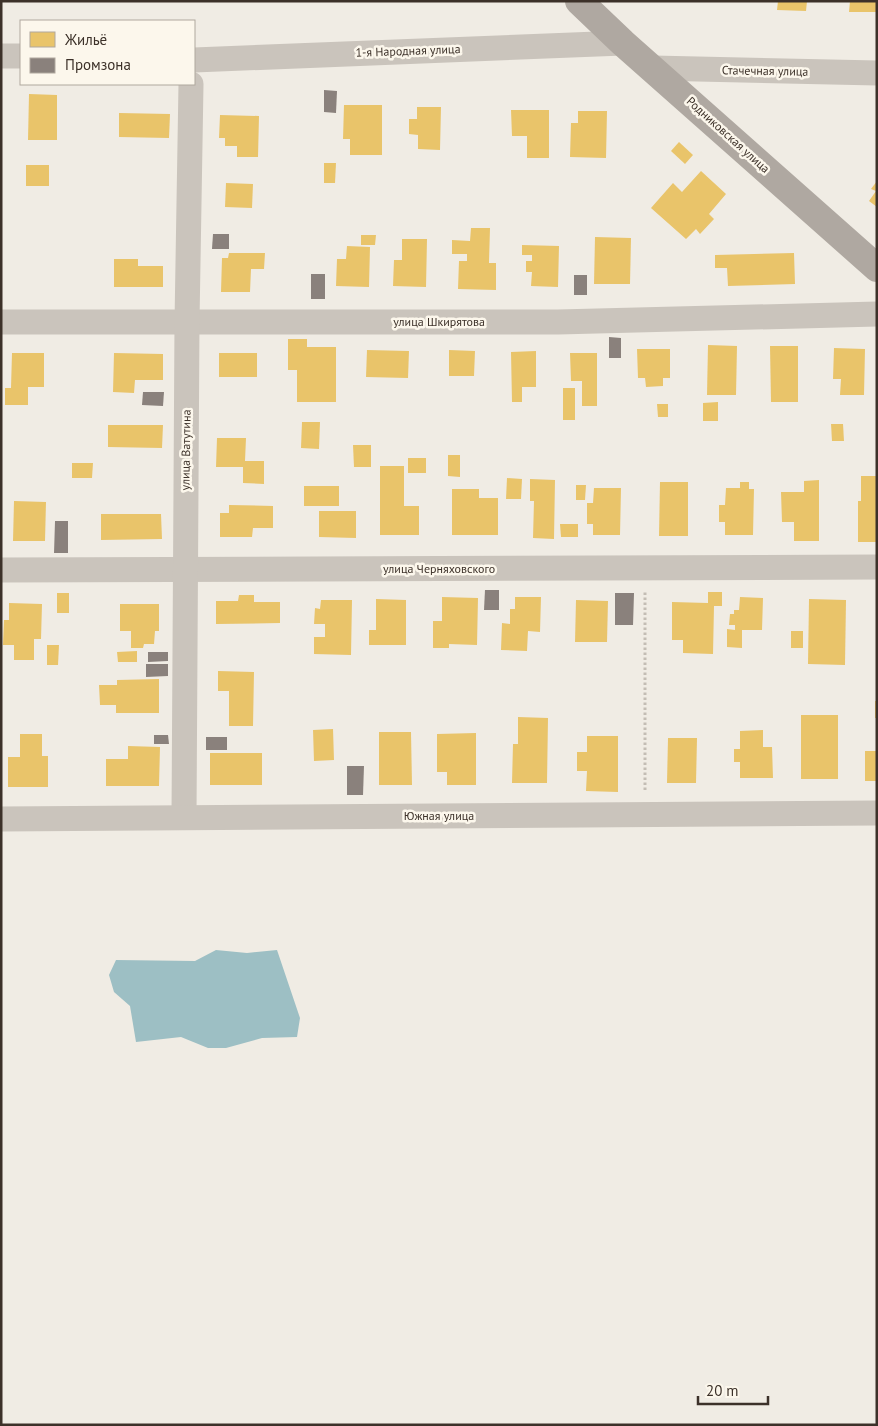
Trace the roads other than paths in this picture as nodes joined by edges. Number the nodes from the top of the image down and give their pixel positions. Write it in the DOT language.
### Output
graph roads {
  1 [pos="579,1"];
  2 [pos="623,43"];
  3 [pos="1,56"];
  4 [pos="20,56"];
  5 [pos="195,60"];
  6 [pos="653,68"];
  7 [pos="877,73"];
  8 [pos="191,85"];
  9 [pos="877,268"];
  10 [pos="877,314"];
  11 [pos="1,322"];
  12 [pos="187,322"];
  13 [pos="877,567"];
  14 [pos="185,568"];
  15 [pos="1,570"];
  16 [pos="877,813"];
  17 [pos="184,817"];
  18 [pos="1,819"];
  1 -- 2 [label="main road, Родниковская улица"];
  2 -- 5 [label="street, 1-я Народная улица"];
  2 -- 6 [label="main road, Родниковская улица"];
  3 -- 4 [label="street"];
  6 -- 7 [label="street, Стачечная улица"];
  6 -- 9 [label="main road, Родниковская улица"];
  8 -- 12 [label="street, улица Ватутина"];
  10 -- 12 [label="street, улица Шкирятова"];
  11 -- 12 [label="street, улица Шкирятова"];
  12 -- 14 [label="street, улица Ватутина"];
  13 -- 14 [label="street, улица Черняховского"];
  14 -- 15 [label="street, улица Черняховского"];
  14 -- 17 [label="street, улица Ватутина"];
  16 -- 17 [label="street, Южная улица"];
  17 -- 18 [label="street, Южная улица"];
}
